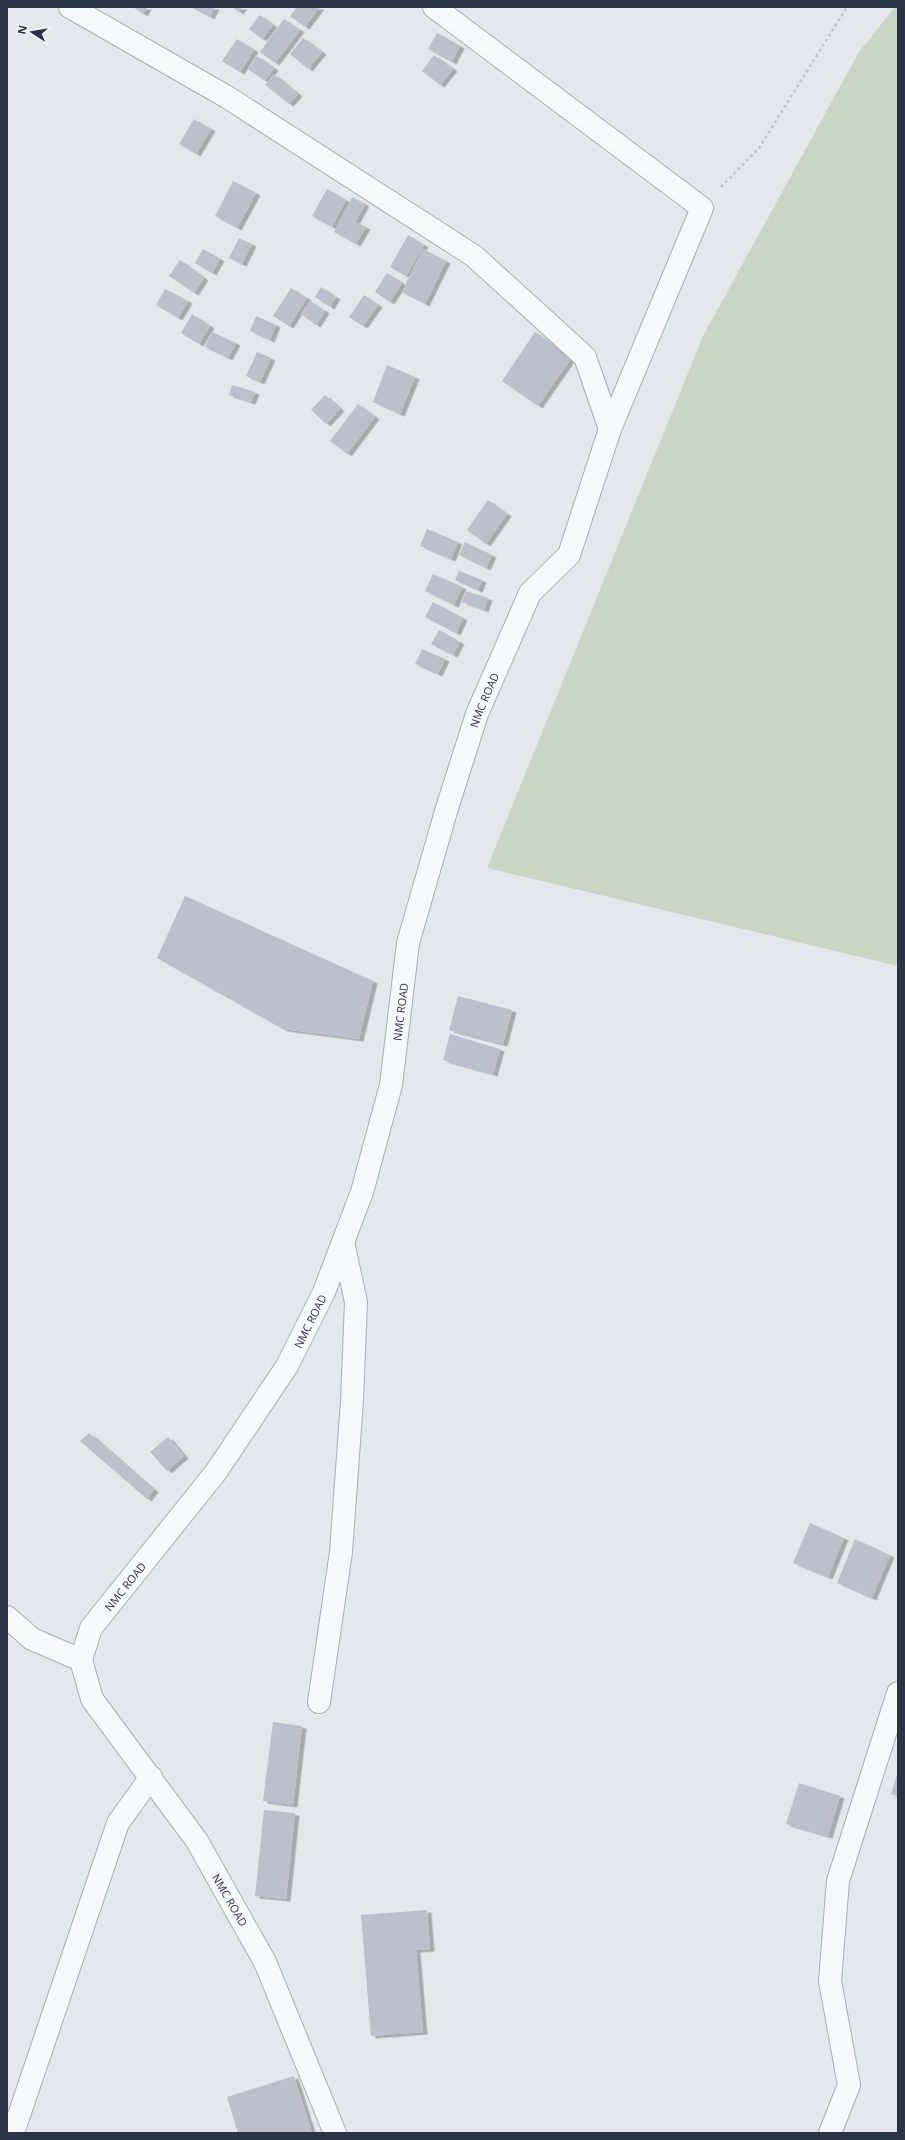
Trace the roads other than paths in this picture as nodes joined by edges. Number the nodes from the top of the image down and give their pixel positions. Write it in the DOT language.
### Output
graph roads {
  1 [pos="70,7"];
  2 [pos="434,7"];
  3 [pos="610,429"];
  4 [pos="343,1242"];
  5 [pos="7,1617"];
  6 [pos="81,1660"];
  7 [pos="898,1693"];
  8 [pos="319,1702"];
  9 [pos="151,1777"];
  10 [pos="13,2133"];
  11 [pos="335,2133"];
  12 [pos="830,2133"];
  1 -- 3 [label="street"];
  2 -- 3 [label="street, NMC ROAD"];
  3 -- 4 [label="street, NMC ROAD"];
  4 -- 6 [label="street, NMC ROAD"];
  4 -- 8 [label="street"];
  5 -- 6 [label="street"];
  6 -- 9 [label="street, NMC ROAD"];
  7 -- 12 [label="street"];
  9 -- 10 [label="street"];
  9 -- 11 [label="street, NMC ROAD"];
}
